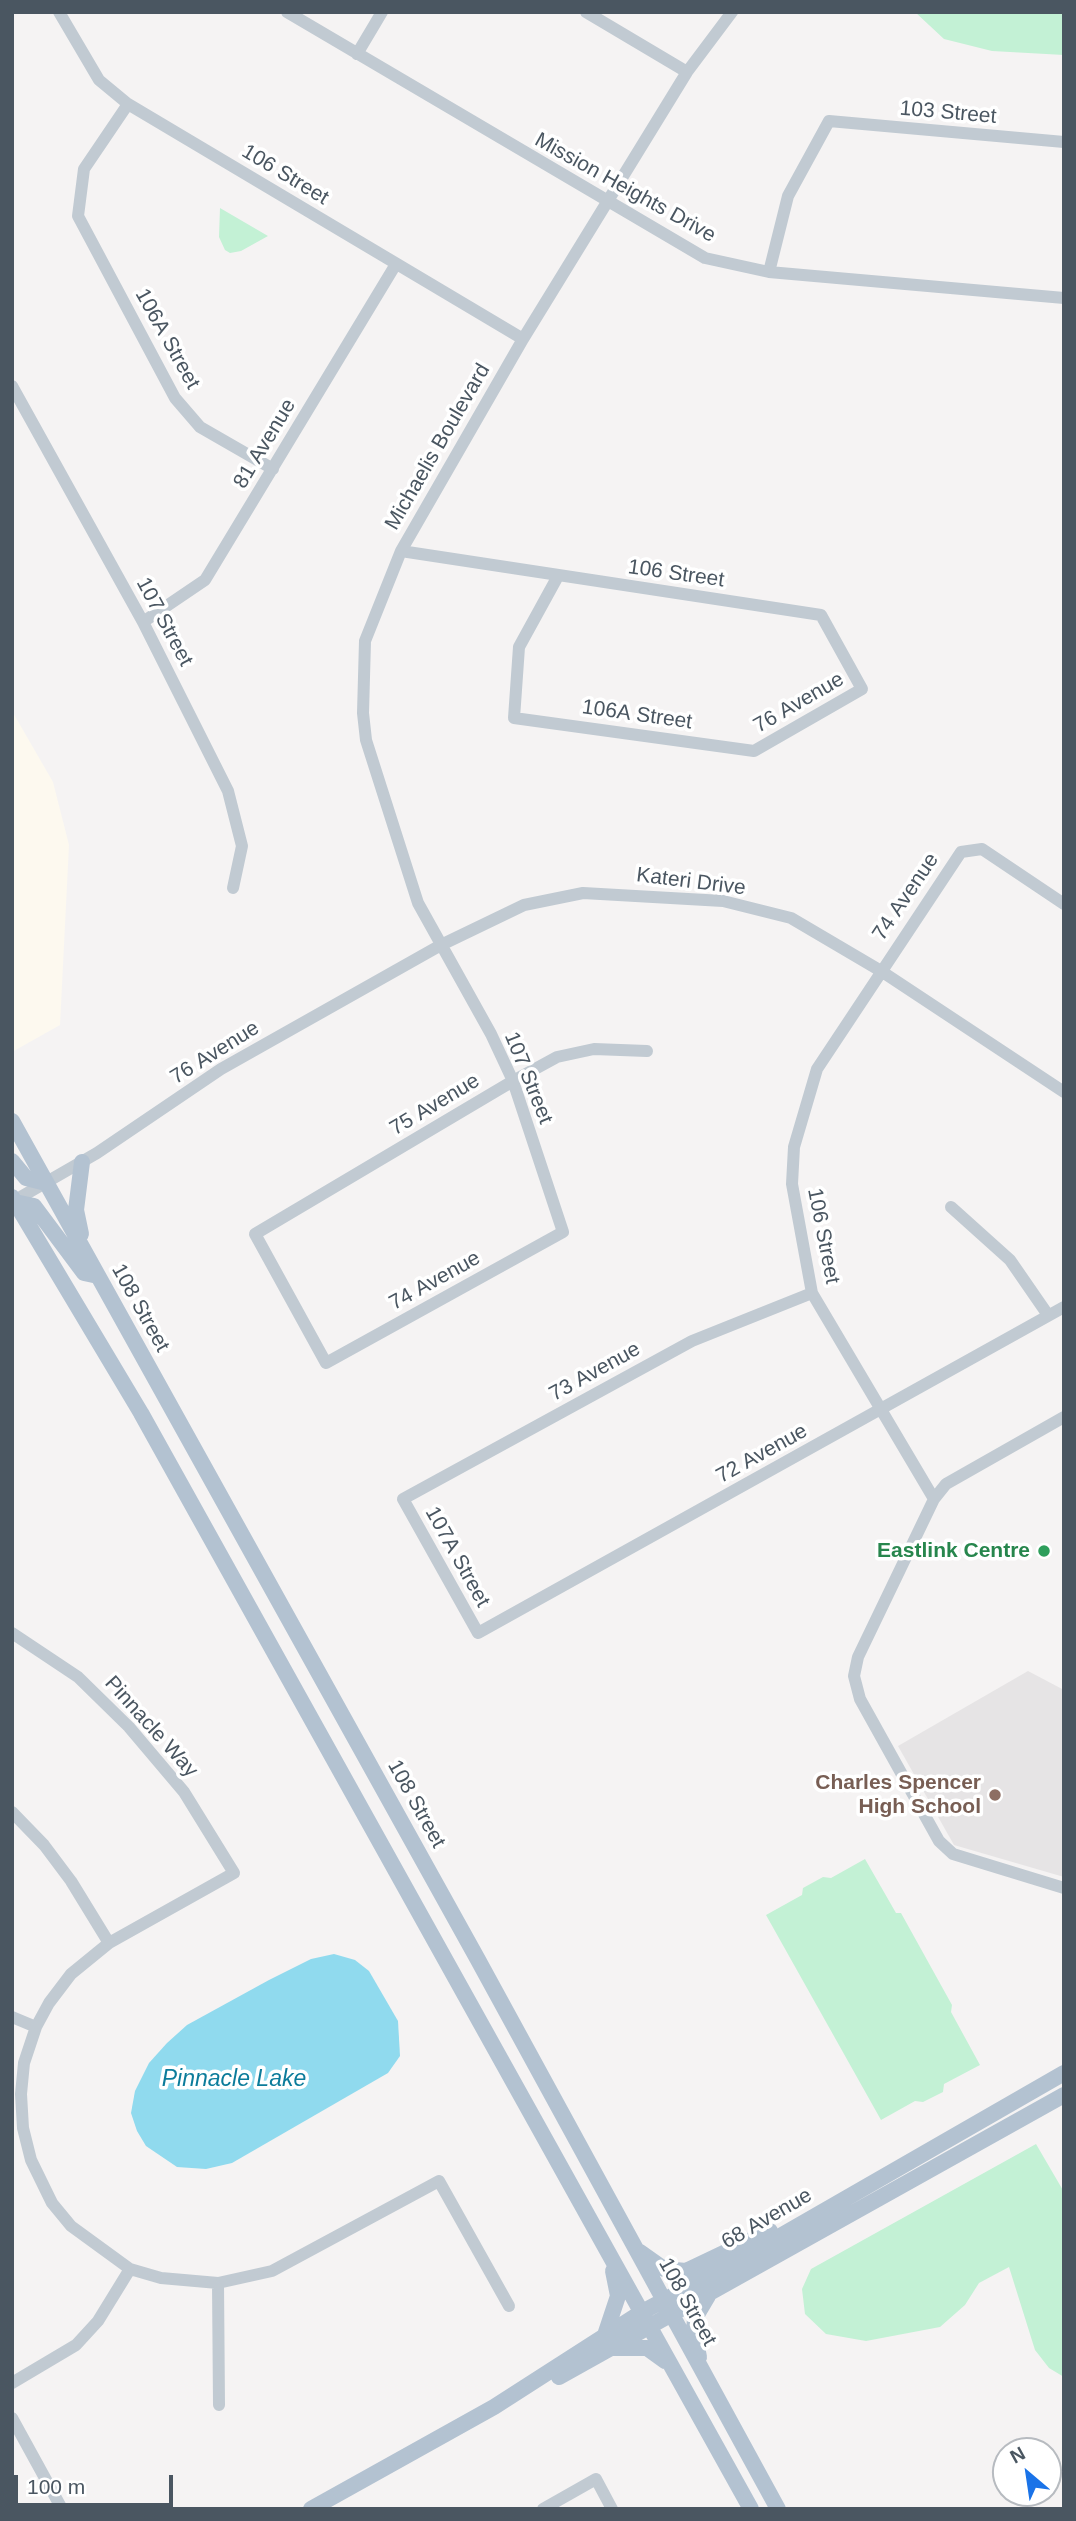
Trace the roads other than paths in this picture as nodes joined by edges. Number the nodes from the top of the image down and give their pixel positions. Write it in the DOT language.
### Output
graph roads {
  1 [pos="60,12"];
  2 [pos="287,12"];
  3 [pos="382,12"];
  4 [pos="586,12"];
  5 [pos="732,12"];
  6 [pos="358,54"];
  7 [pos="687,72"];
  8 [pos="128,104"];
  9 [pos="1064,142"];
  10 [pos="605,202"];
  11 [pos="396,264"];
  12 [pos="769,272"];
  13 [pos="1064,298"];
  14 [pos="523,339"];
  15 [pos="12,386"];
  16 [pos="273,469"];
  17 [pos="401,551"];
  18 [pos="558,576"];
  19 [pos="143,622"];
  20 [pos="862,689"];
  21 [pos="754,751"];
  22 [pos="233,888"];
  23 [pos="1064,904"];
  24 [pos="441,945"];
  25 [pos="881,971"];
  26 [pos="647,1051"];
  27 [pos="513,1082"];
  28 [pos="1064,1092"];
  29 [pos="12,1121"];
  30 [pos="12,1161"];
  31 [pos="82,1162"];
  32 [pos="47,1183"];
  33 [pos="13,1202"];
  34 [pos="951,1207"];
  35 [pos="563,1232"];
  36 [pos="98,1276"];
  37 [pos="812,1293"];
  38 [pos="1064,1307"];
  39 [pos="1048,1315"];
  40 [pos="326,1363"];
  41 [pos="883,1409"];
  42 [pos="1064,1417"];
  43 [pos="403,1499"];
  44 [pos="934,1499"];
  45 [pos="12,1633"];
  46 [pos="478,1633"];
  47 [pos="12,1812"];
  48 [pos="1064,1888"];
  49 [pos="109,1943"];
  50 [pos="12,2017"];
  51 [pos="36,2027"];
  52 [pos="1064,2073"];
  53 [pos="1064,2095"];
  54 [pos="855,2192"];
  55 [pos="629,2240"];
  56 [pos="608,2252"];
  57 [pos="130,2269"];
  58 [pos="218,2283"];
  59 [pos="710,2293"];
  60 [pos="509,2306"];
  61 [pos="666,2308"];
  62 [pos="646,2319"];
  63 [pos="605,2342"];
  64 [pos="672,2367"];
  65 [pos="702,2373"];
  66 [pos="12,2383"];
  67 [pos="219,2405"];
  68 [pos="12,2418"];
  69 [pos="56,2507"];
  70 [pos="311,2509"];
  71 [pos="543,2509"];
  72 [pos="612,2509"];
  73 [pos="751,2509"];
  74 [pos="778,2509"];
  1 -- 8 [label="street, 106 Street"];
  2 -- 6 [label="street, Mission Heights Drive"];
  3 -- 6 [label="street"];
  4 -- 7 [label="street"];
  5 -- 7 [label="street, Michaelis Boulevard"];
  6 -- 10 [label="street, Mission Heights Drive"];
  7 -- 10 [label="street, Michaelis Boulevard"];
  8 -- 11 [label="street, 106 Street"];
  8 -- 16 [label="street, 106A Street"];
  9 -- 12 [label="street, 103 Street"];
  10 -- 12 [label="street, Mission Heights Drive"];
  10 -- 14 [label="street, Michaelis Boulevard"];
  11 -- 14 [label="street, 106 Street"];
  11 -- 16 [label="street, 81 Avenue"];
  12 -- 13 [label="street, Mission Heights Drive"];
  14 -- 17 [label="street, Michaelis Boulevard"];
  15 -- 19 [label="street, 107 Street"];
  16 -- 19 [label="street, 81 Avenue"];
  17 -- 18 [label="street, 106 Street"];
  17 -- 24 [label="street, Michaelis Boulevard"];
  18 -- 20 [label="street, 106 Street"];
  18 -- 21 [label="street, 106A Street"];
  19 -- 22 [label="street, 107 Street"];
  20 -- 21 [label="street, 76 Avenue"];
  23 -- 25 [label="street, 74 Avenue"];
  24 -- 25 [label="street, Kateri Drive"];
  24 -- 27 [label="street, 107 Street"];
  24 -- 31 [label="street, 76 Avenue"];
  25 -- 28 [label="street, Kateri Drive"];
  25 -- 37 [label="street, 106 Street"];
  26 -- 27 [label="street, 75 Avenue"];
  27 -- 35 [label="street, 107 Street"];
  27 -- 40 [label="street, 75 Avenue"];
  29 -- 32 [label="main road, 108 Street"];
  30 -- 32 [label="main road"];
  31 -- 32 [label="street, 76 Avenue"];
  31 -- 36 [label="main road"];
  32 -- 33 [label="street, 76 Avenue"];
  32 -- 36 [label="main road, 108 Street"];
  33 -- 36 [label="main road"];
  33 -- 56 [label="main road"];
  34 -- 39 [label="street"];
  35 -- 40 [label="street, 74 Avenue"];
  36 -- 55 [label="main road, 108 Street"];
  37 -- 41 [label="street, 106 Street"];
  37 -- 43 [label="street, 73 Avenue"];
  38 -- 39 [label="street, 72 Avenue"];
  39 -- 41 [label="street, 72 Avenue"];
  41 -- 44 [label="street, 106 Street"];
  41 -- 46 [label="street, 72 Avenue"];
  42 -- 44 [label="street"];
  43 -- 46 [label="street, 107A Street"];
  44 -- 48 [label="street"];
  45 -- 49 [label="street, Pinnacle Way"];
  47 -- 49 [label="street"];
  49 -- 51 [label="street"];
  50 -- 51 [label="street"];
  51 -- 57 [label="street"];
  52 -- 54 [label="main road, 68 Avenue"];
  53 -- 59 [label="main road, 68 Avenue"];
  54 -- 55 [label="main road"];
  54 -- 61 [label="main road, 68 Avenue"];
  55 -- 61 [label="main road, 108 Street"];
  56 -- 62 [label="main road"];
  56 -- 63 [label="main road"];
  57 -- 58 [label="street"];
  57 -- 66 [label="street"];
  58 -- 60 [label="street"];
  58 -- 67 [label="street"];
  59 -- 61 [label="main road, 68 Avenue"];
  59 -- 65 [label="main road"];
  61 -- 62 [label="main road, 68 Avenue"];
  61 -- 65 [label="main road, 108 Street"];
  62 -- 63 [label="main road, 68 Avenue"];
  62 -- 64 [label="main road"];
  63 -- 64 [label="main road"];
  63 -- 70 [label="main road, 68 Avenue"];
  64 -- 73 [label="main road"];
  65 -- 74 [label="main road, 108 Street"];
  68 -- 69 [label="street"];
  71 -- 72 [label="street"];
}
